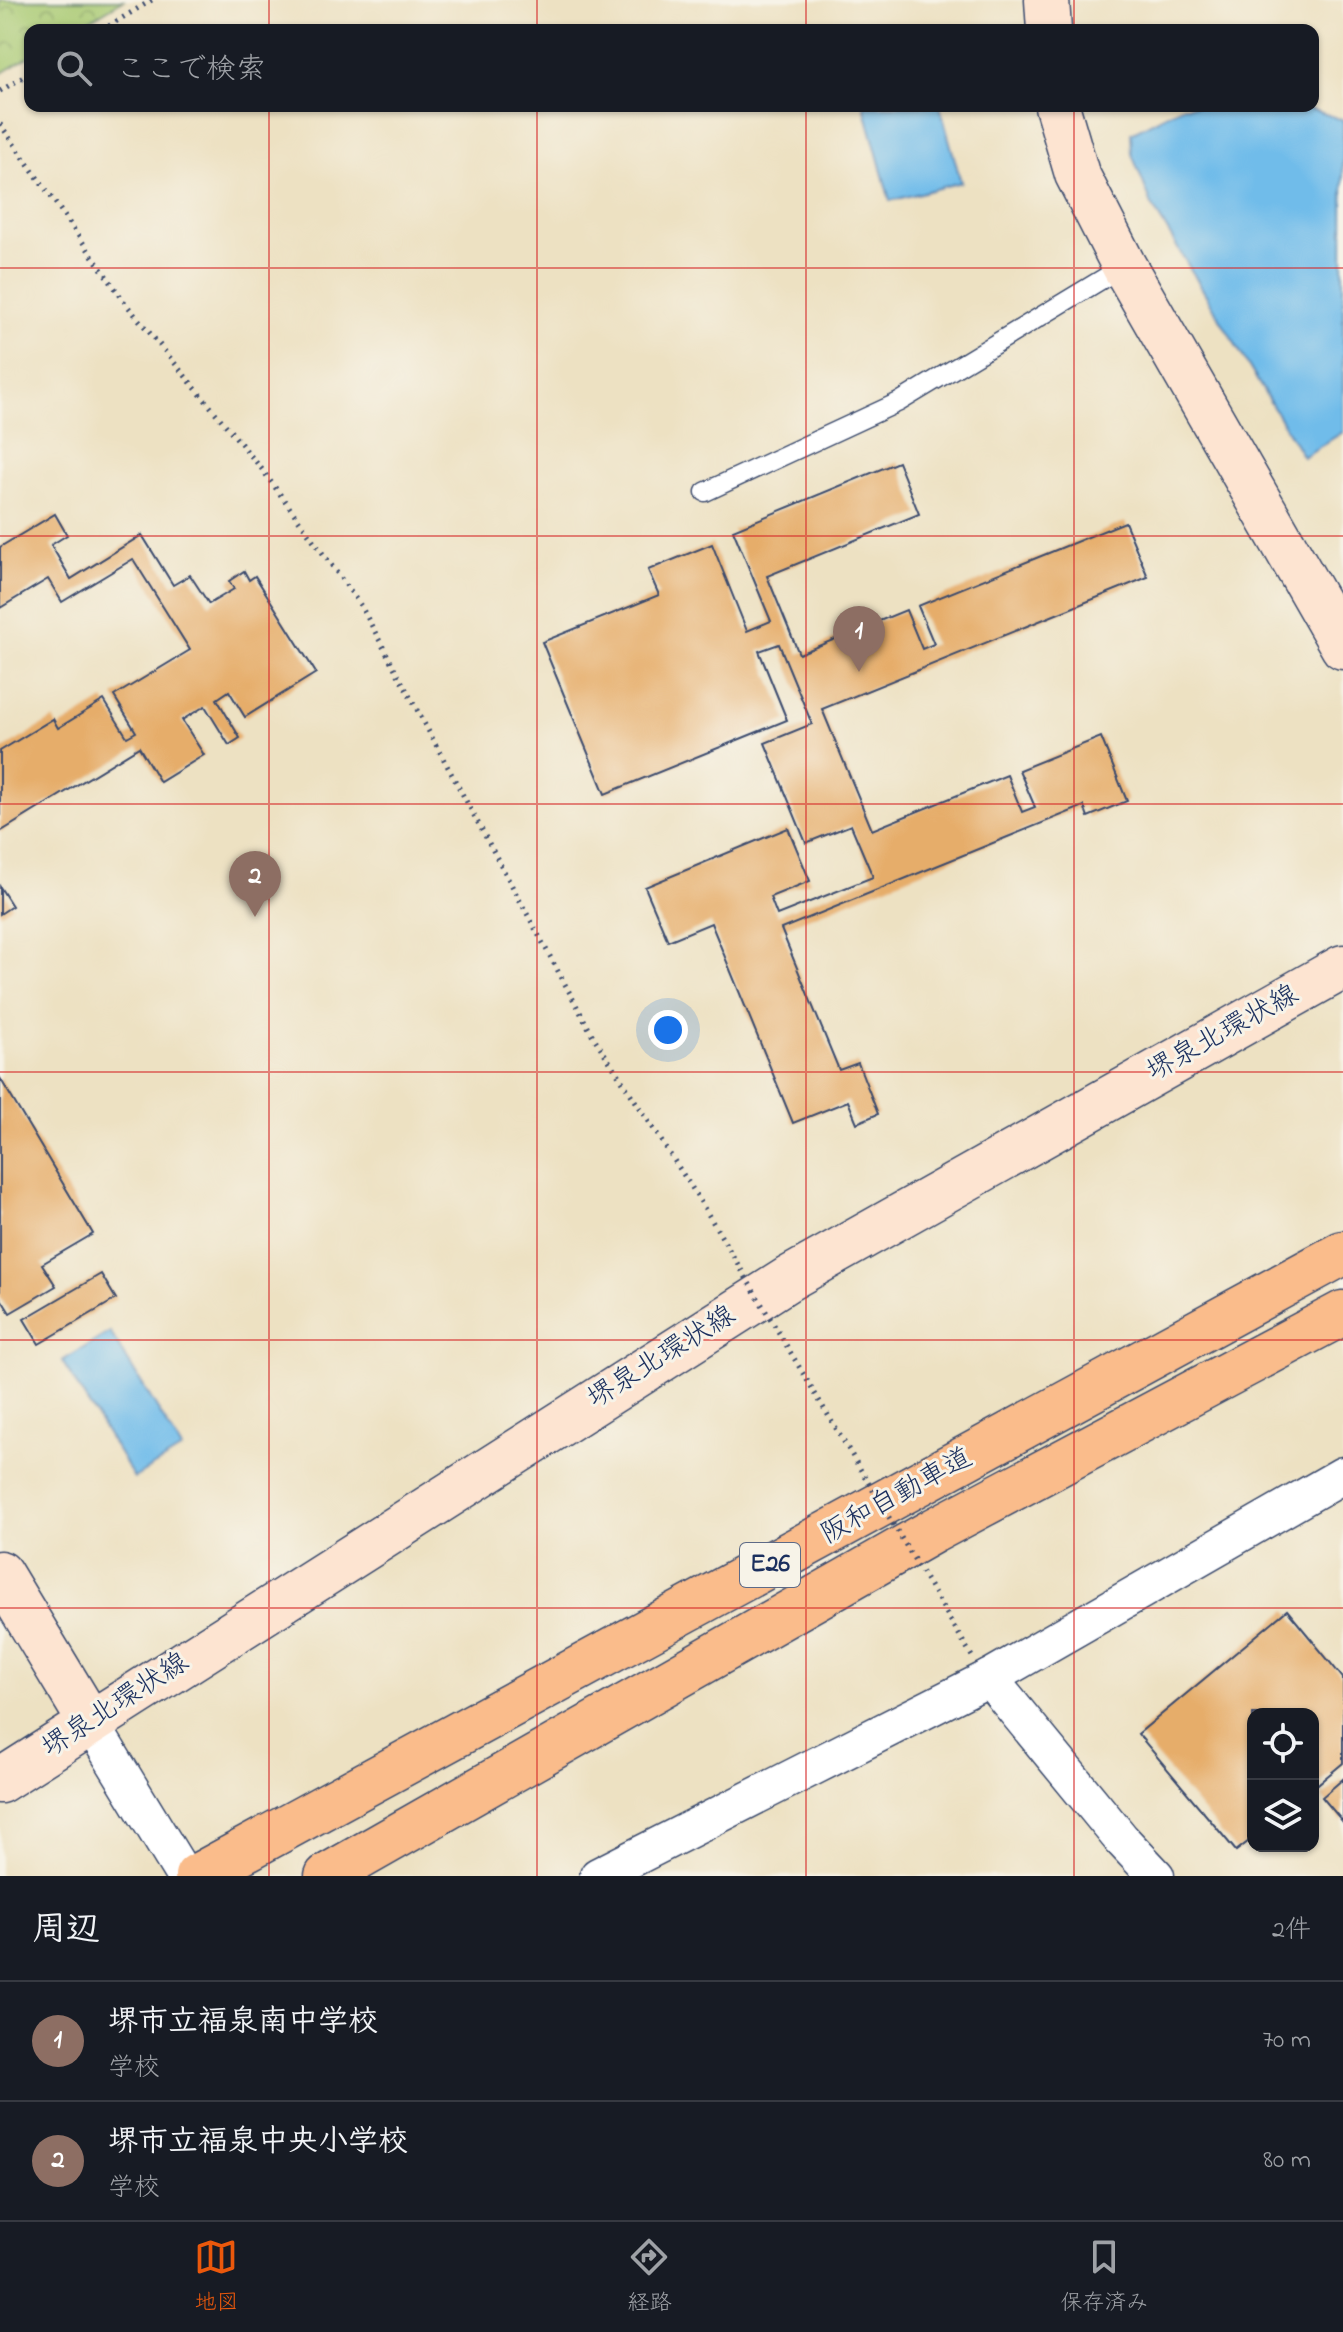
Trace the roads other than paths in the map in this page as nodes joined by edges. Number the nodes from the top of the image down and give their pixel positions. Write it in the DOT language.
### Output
graph roads {
  1 [pos="1047,0"];
  2 [pos="1049,24"];
  3 [pos="1059,112"];
  4 [pos="1124,266"];
  5 [pos="705,492"];
  6 [pos="1343,647"];
  7 [pos="1343,967"];
  8 [pos="1343,1253"];
  9 [pos="1343,1313"];
  10 [pos="1343,1475"];
  11 [pos="0,1573"];
  12 [pos="981,1668"];
  13 [pos="90,1722"];
  14 [pos="0,1781"];
  15 [pos="184,1876"];
  16 [pos="197,1876"];
  17 [pos="327,1876"];
  18 [pos="598,1876"];
  19 [pos="1156,1876"];
  1 -- 2 [label="main road"];
  3 -- 4 [label="main road"];
  4 -- 5 [label="lane"];
  4 -- 6 [label="main road"];
  7 -- 13 [label="main road, 堺泉北環状線"];
  8 -- 16 [label="highway, 阪和自動車道 / E26"];
  9 -- 17 [label="highway, 阪和自動車道 / E26"];
  10 -- 12 [label="street"];
  11 -- 13 [label="main road"];
  12 -- 18 [label="street"];
  12 -- 19 [label="street"];
  13 -- 14 [label="main road, 堺泉北環状線"];
  13 -- 15 [label="street"];
}
